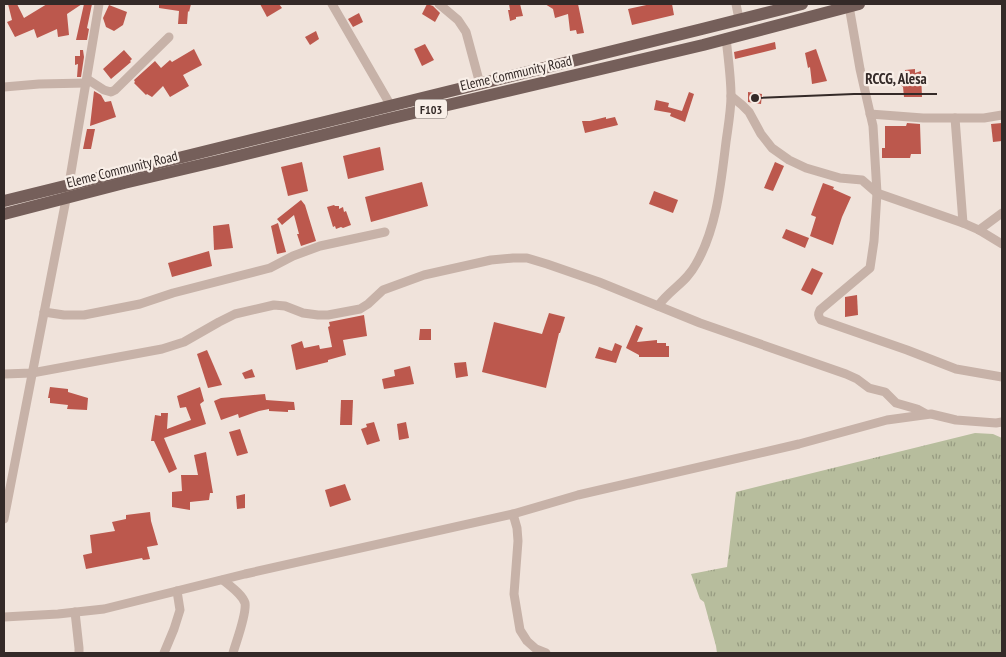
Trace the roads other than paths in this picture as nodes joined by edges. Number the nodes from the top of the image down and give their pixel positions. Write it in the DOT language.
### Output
graph roads {
  1 [pos="99,4"];
  2 [pos="332,4"];
  3 [pos="439,4"];
  4 [pos="736,4"];
  5 [pos="802,4"];
  6 [pos="854,5"];
  7 [pos="739,19"];
  8 [pos="169,37"];
  9 [pos="726,38"];
  10 [pos="87,81"];
  11 [pos="480,84"];
  12 [pos="4,87"];
  13 [pos="731,96"];
  14 [pos="391,106"];
  15 [pos="870,114"];
  16 [pos="1002,114"];
  17 [pos="955,118"];
  18 [pos="69,184"];
  19 [pos="877,193"];
  20 [pos="66,198"];
  21 [pos="4,201"];
  22 [pos="1002,213"];
  23 [pos="4,214"];
  24 [pos="963,223"];
  25 [pos="979,230"];
  26 [pos="385,232"];
  27 [pos="1002,244"];
  28 [pos="658,306"];
  29 [pos="44,312"];
  30 [pos="32,373"];
  31 [pos="4,374"];
  32 [pos="1002,378"];
  33 [pos="926,414"];
  34 [pos="1000,424"];
  35 [pos="514,514"];
  36 [pos="4,519"];
  37 [pos="223,580"];
  38 [pos="177,591"];
  39 [pos="75,612"];
  40 [pos="4,617"];
  41 [pos="78,653"];
  42 [pos="164,653"];
  43 [pos="233,653"];
  44 [pos="546,653"];
  1 -- 10 [label="street"];
  2 -- 14 [label="street"];
  3 -- 11 [label="street"];
  4 -- 7 [label="street"];
  5 -- 7 [label="main road, Eleme Community Road / F103"];
  6 -- 9 [label="main road, Eleme Community Road / F103"];
  6 -- 15 [label="street"];
  7 -- 11 [label="main road, Eleme Community Road / F103"];
  8 -- 10 [label="street"];
  9 -- 13 [label="street"];
  9 -- 20 [label="main road, Eleme Community Road / F103"];
  10 -- 12 [label="street"];
  10 -- 18 [label="street"];
  11 -- 14 [label="main road, Eleme Community Road / F103"];
  13 -- 19 [label="street"];
  13 -- 28 [label="street"];
  14 -- 18 [label="main road, Eleme Community Road / F103"];
  15 -- 17 [label="street"];
  15 -- 19 [label="street"];
  16 -- 17 [label="street"];
  17 -- 24 [label="street"];
  18 -- 20 [label="street"];
  18 -- 21 [label="main road, Eleme Community Road / F103"];
  19 -- 24 [label="street"];
  19 -- 32 [label="street"];
  20 -- 23 [label="main road, Eleme Community Road / F103"];
  20 -- 29 [label="street"];
  22 -- 25 [label="street"];
  24 -- 25 [label="street"];
  25 -- 27 [label="street"];
  26 -- 29 [label="street"];
  28 -- 30 [label="street"];
  28 -- 33 [label="street"];
  29 -- 30 [label="street"];
  30 -- 31 [label="street"];
  30 -- 36 [label="street"];
  33 -- 34 [label="street"];
  33 -- 35 [label="street"];
  35 -- 37 [label="street"];
  35 -- 44 [label="street"];
  37 -- 38 [label="street"];
  37 -- 43 [label="street"];
  38 -- 39 [label="street"];
  38 -- 42 [label="street"];
  39 -- 40 [label="street"];
  39 -- 41 [label="street"];
}
